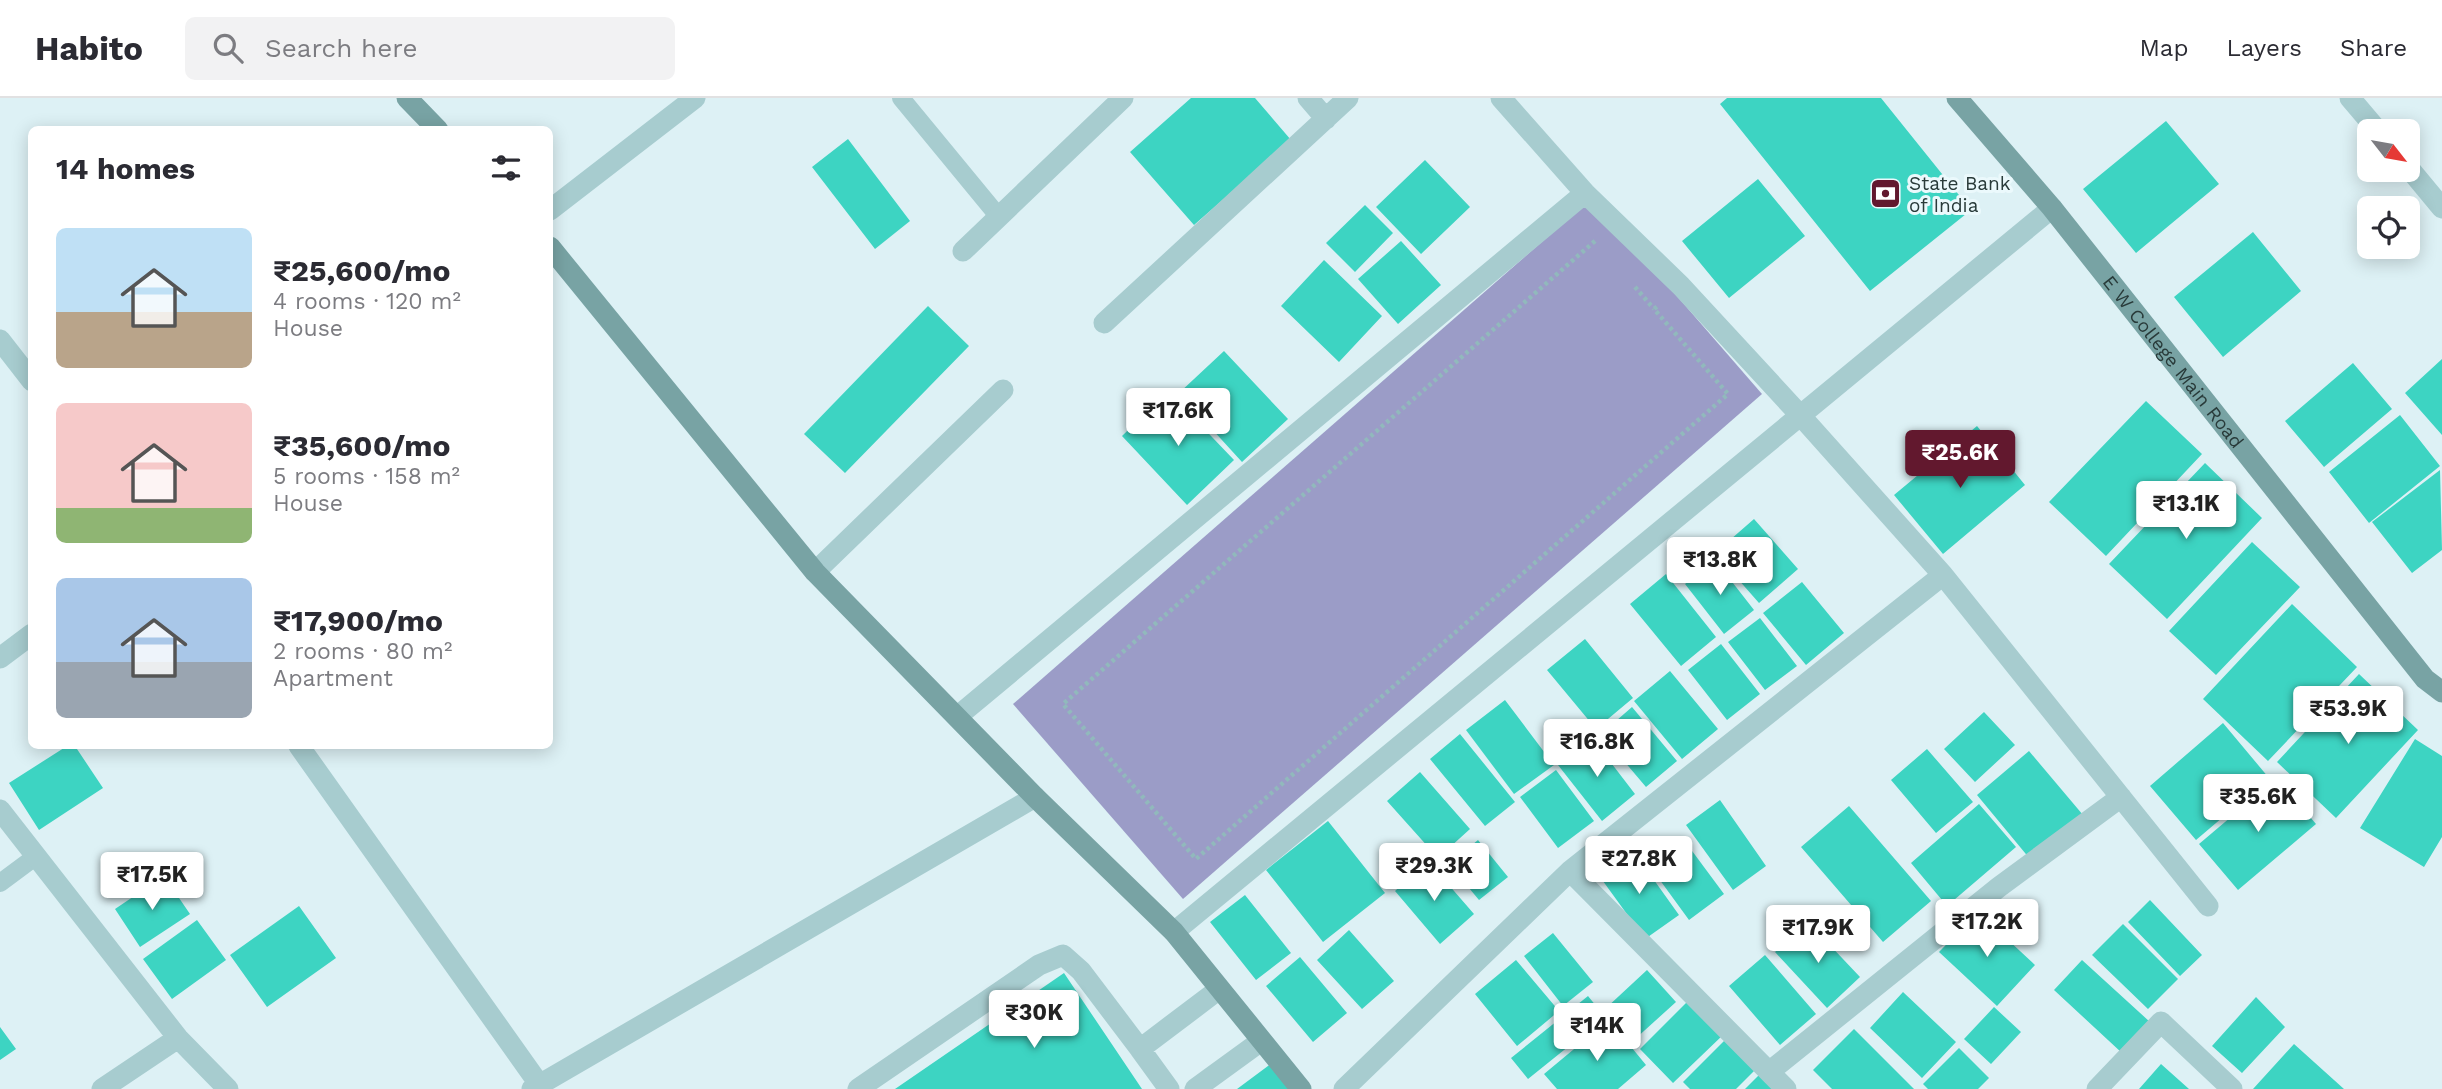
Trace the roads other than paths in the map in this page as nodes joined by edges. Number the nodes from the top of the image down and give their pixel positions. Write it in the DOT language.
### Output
graph roads {
  1 [pos="407,98"];
  2 [pos="695,98"];
  3 [pos="901,98"];
  4 [pos="1124,98"];
  5 [pos="1308,98"];
  6 [pos="1348,98"];
  7 [pos="1501,98"];
  8 [pos="1958,98"];
  9 [pos="2350,98"];
  10 [pos="1326,119"];
  11 [pos="2368,119"];
  12 [pos="434,126"];
  13 [pos="2420,181"];
  14 [pos="1585,193"];
  15 [pos="553,208"];
  16 [pos="2052,208"];
  17 [pos="2442,208"];
  18 [pos="999,217"];
  19 [pos="553,251"];
  20 [pos="963,251"];
  21 [pos="1104,323"];
  22 [pos="0,340"];
  23 [pos="28,376"];
  24 [pos="1003,390"];
  25 [pos="1800,415"];
  26 [pos="815,572"];
  27 [pos="1943,575"];
  28 [pos="28,637"];
  29 [pos="0,659"];
  30 [pos="2442,692"];
  31 [pos="958,716"];
  32 [pos="301,749"];
  33 [pos="1035,797"];
  34 [pos="2121,797"];
  35 [pos="0,810"];
  36 [pos="35,857"];
  37 [pos="1570,871"];
  38 [pos="0,883"];
  39 [pos="2208,906"];
  40 [pos="1174,932"];
  41 [pos="1218,990"];
  42 [pos="178,1038"];
  43 [pos="1261,1041"];
  44 [pos="1140,1049"];
  45 [pos="1769,1072"];
  46 [pos="536,1087"];
  47 [pos="102,1089"];
  48 [pos="228,1089"];
  49 [pos="858,1089"];
  50 [pos="1169,1089"];
  51 [pos="1195,1089"];
  52 [pos="1301,1089"];
  53 [pos="1344,1089"];
  54 [pos="1786,1089"];
  55 [pos="2097,1089"];
  56 [pos="2232,1089"];
  1 -- 12 [label="street"];
  2 -- 15 [label="street"];
  3 -- 18 [label="lane"];
  4 -- 18 [label="street"];
  5 -- 10 [label="street"];
  6 -- 10 [label="street"];
  7 -- 14 [label="street"];
  8 -- 16 [label="street, E W College Main Road"];
  9 -- 11 [label="street"];
  10 -- 21 [label="street"];
  13 -- 17 [label="street"];
  14 -- 25 [label="street"];
  14 -- 31 [label="street"];
  16 -- 25 [label="street"];
  16 -- 30 [label="street, E W College Main Road"];
  18 -- 20 [label="street"];
  19 -- 26 [label="street"];
  22 -- 23 [label="street"];
  24 -- 26 [label="street"];
  25 -- 27 [label="street"];
  25 -- 40 [label="street"];
  26 -- 31 [label="street"];
  27 -- 34 [label="street"];
  27 -- 37 [label="street"];
  28 -- 29 [label="street"];
  31 -- 33 [label="street"];
  32 -- 46 [label="street"];
  33 -- 40 [label="street"];
  33 -- 46 [label="street"];
  34 -- 39 [label="street"];
  34 -- 45 [label="street"];
  35 -- 36 [label="street"];
  36 -- 38 [label="lane"];
  36 -- 42 [label="street"];
  37 -- 45 [label="street"];
  37 -- 53 [label="street"];
  40 -- 41 [label="street"];
  41 -- 43 [label="street"];
  41 -- 44 [label="street"];
  42 -- 47 [label="street"];
  42 -- 48 [label="street"];
  43 -- 51 [label="street"];
  43 -- 52 [label="street"];
  44 -- 49 [label="street"];
  44 -- 50 [label="street"];
  45 -- 54 [label="street"];
  55 -- 56 [label="street"];
}
